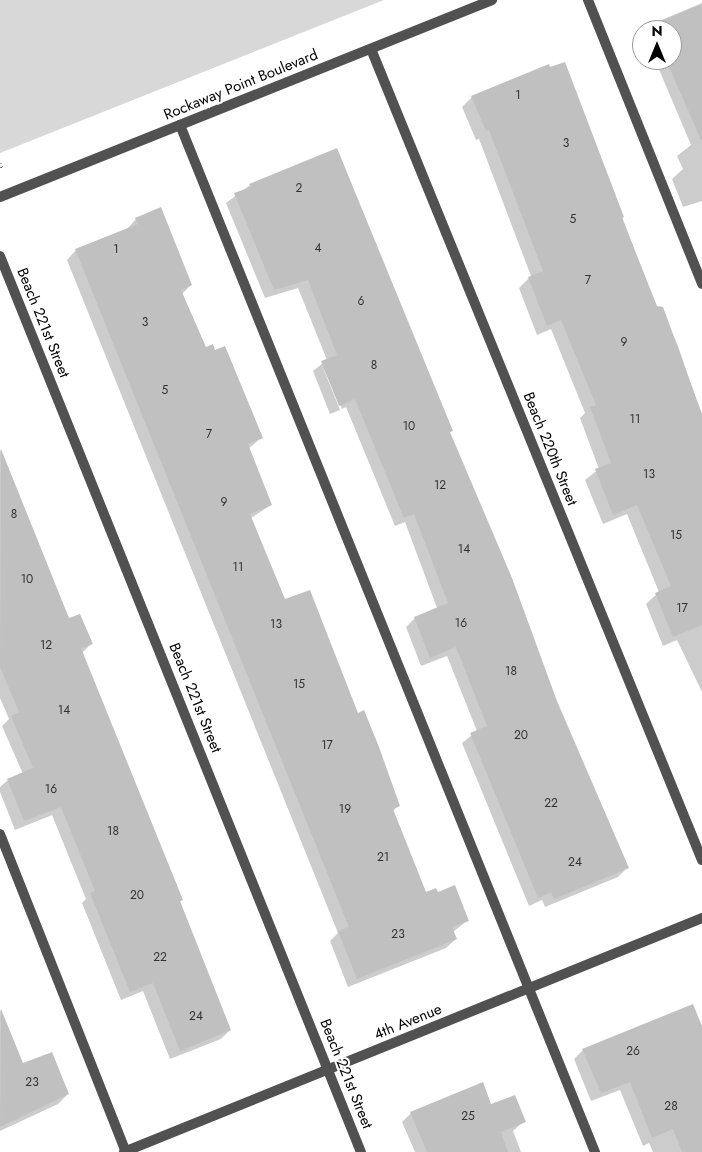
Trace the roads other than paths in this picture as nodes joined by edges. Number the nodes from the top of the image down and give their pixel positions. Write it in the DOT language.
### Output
graph roads {
  1 [pos="492,0"];
  2 [pos="588,0"];
  3 [pos="371,49"];
  4 [pos="180,125"];
  5 [pos="0,197"];
  6 [pos="0,256"];
  7 [pos="702,284"];
  8 [pos="0,834"];
  9 [pos="702,860"];
  10 [pos="702,918"];
  11 [pos="529,989"];
  12 [pos="328,1070"];
  13 [pos="125,1152"];
  14 [pos="361,1152"];
  15 [pos="595,1152"];
  1 -- 3 [label="street, Rockaway Point Boulevard"];
  2 -- 7 [label="street"];
  3 -- 4 [label="street, Rockaway Point Boulevard"];
  3 -- 9 [label="street, Beach 220th Street"];
  4 -- 5 [label="street, Rockaway Point Boulevard"];
  4 -- 11 [label="street"];
  6 -- 12 [label="street, Beach 221st Street"];
  8 -- 13 [label="street"];
  10 -- 11 [label="street, 4th Avenue"];
  11 -- 12 [label="street, 4th Avenue"];
  11 -- 15 [label="street"];
  12 -- 13 [label="street, 4th Avenue"];
  12 -- 14 [label="street, Beach 221st Street"];
}
